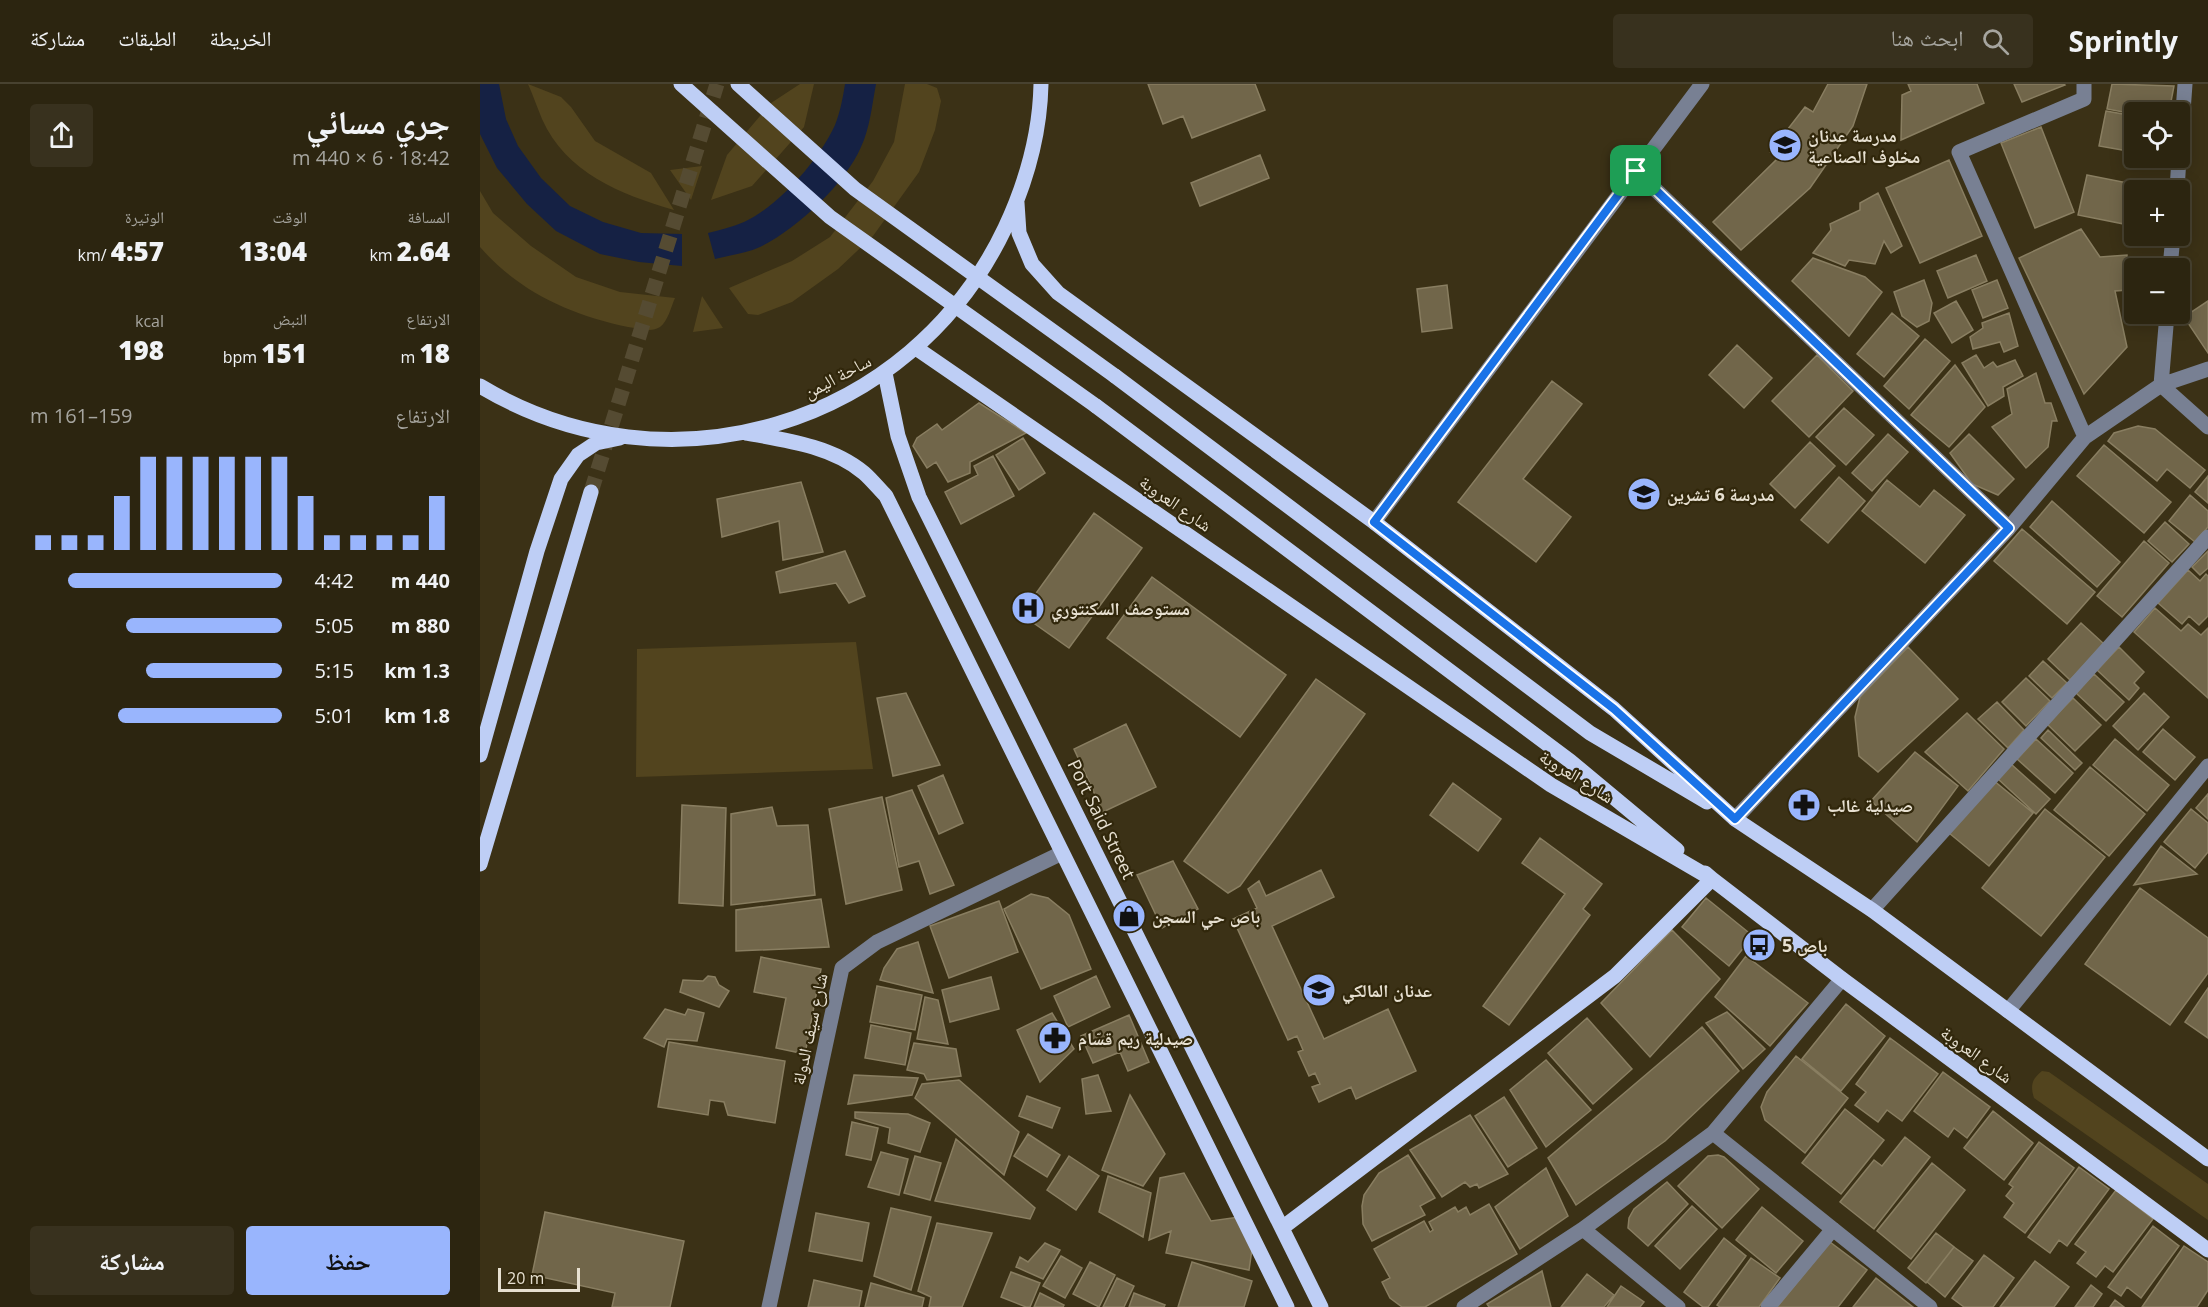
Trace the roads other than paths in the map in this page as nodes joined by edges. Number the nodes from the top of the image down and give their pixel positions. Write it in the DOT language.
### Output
graph roads {
  1 [pos="681,84"];
  2 [pos="738,84"];
  3 [pos="1041,84"];
  4 [pos="1702,84"];
  5 [pos="2084,84"];
  6 [pos="2185,84"];
  7 [pos="2184,102"];
  8 [pos="1636,171"];
  9 [pos="1017,203"];
  10 [pos="2166,324"];
  11 [pos="916,348"];
  12 [pos="2208,369"];
  13 [pos="885,373"];
  14 [pos="480,386"];
  15 [pos="2161,386"];
  16 [pos="2208,427"];
  17 [pos="746,433"];
  18 [pos="630,436"];
  19 [pos="2085,438"];
  20 [pos="591,492"];
  21 [pos="1374,522"];
  22 [pos="2009,528"];
  23 [pos="2208,537"];
  24 [pos="480,754"];
  25 [pos="2208,766"];
  26 [pos="1735,819"];
  27 [pos="1062,853"];
  28 [pos="480,864"];
  29 [pos="1712,879"];
  30 [pos="1872,910"];
  31 [pos="1842,979"];
  32 [pos="2008,1011"];
  33 [pos="1713,1133"];
  34 [pos="2208,1159"];
  35 [pos="1282,1228"];
  36 [pos="1583,1229"];
  37 [pos="1833,1229"];
  38 [pos="2208,1250"];
  39 [pos="769,1307"];
  40 [pos="1287,1307"];
  41 [pos="1321,1307"];
  42 [pos="1464,1307"];
  43 [pos="1678,1307"];
  44 [pos="1768,1307"];
  45 [pos="1930,1307"];
  1 -- 29 [label="main road, bridge"];
  2 -- 26 [label="main road, bridge"];
  3 -- 9 [label="main road, ساحة اليمن"];
  4 -- 8 [label="street"];
  5 -- 19 [label="street"];
  6 -- 7 [label="street"];
  8 -- 21 [label="street"];
  8 -- 22 [label="street"];
  9 -- 11 [label="main road, ساحة اليمن"];
  9 -- 21 [label="main road"];
  10 -- 15 [label="street"];
  11 -- 13 [label="main road, ساحة اليمن"];
  11 -- 29 [label="main road, شارع العروبة"];
  12 -- 15 [label="street"];
  13 -- 17 [label="main road, ساحة اليمن"];
  13 -- 35 [label="main road, Port Said Street"];
  14 -- 18 [label="main road, ساحة اليمن"];
  15 -- 16 [label="street"];
  15 -- 19 [label="street"];
  17 -- 18 [label="main road, ساحة اليمن"];
  17 -- 27 [label="main road"];
  18 -- 24 [label="main road"];
  19 -- 22 [label="street"];
  20 -- 28 [label="main road"];
  21 -- 26 [label="main road"];
  22 -- 26 [label="street"];
  23 -- 30 [label="street"];
  25 -- 32 [label="street"];
  26 -- 30 [label="main road"];
  27 -- 39 [label="street, شارع سيف الدولة"];
  27 -- 40 [label="main road"];
  29 -- 31 [label="main road, شارع العروبة"];
  29 -- 35 [label="main road"];
  30 -- 32 [label="main road"];
  31 -- 33 [label="street"];
  31 -- 38 [label="main road, شارع العروبة"];
  32 -- 34 [label="main road"];
  33 -- 36 [label="street"];
  33 -- 37 [label="street"];
  35 -- 41 [label="main road, Port Said Street"];
  36 -- 42 [label="street"];
  36 -- 43 [label="street"];
  37 -- 44 [label="street"];
  37 -- 45 [label="street"];
}
